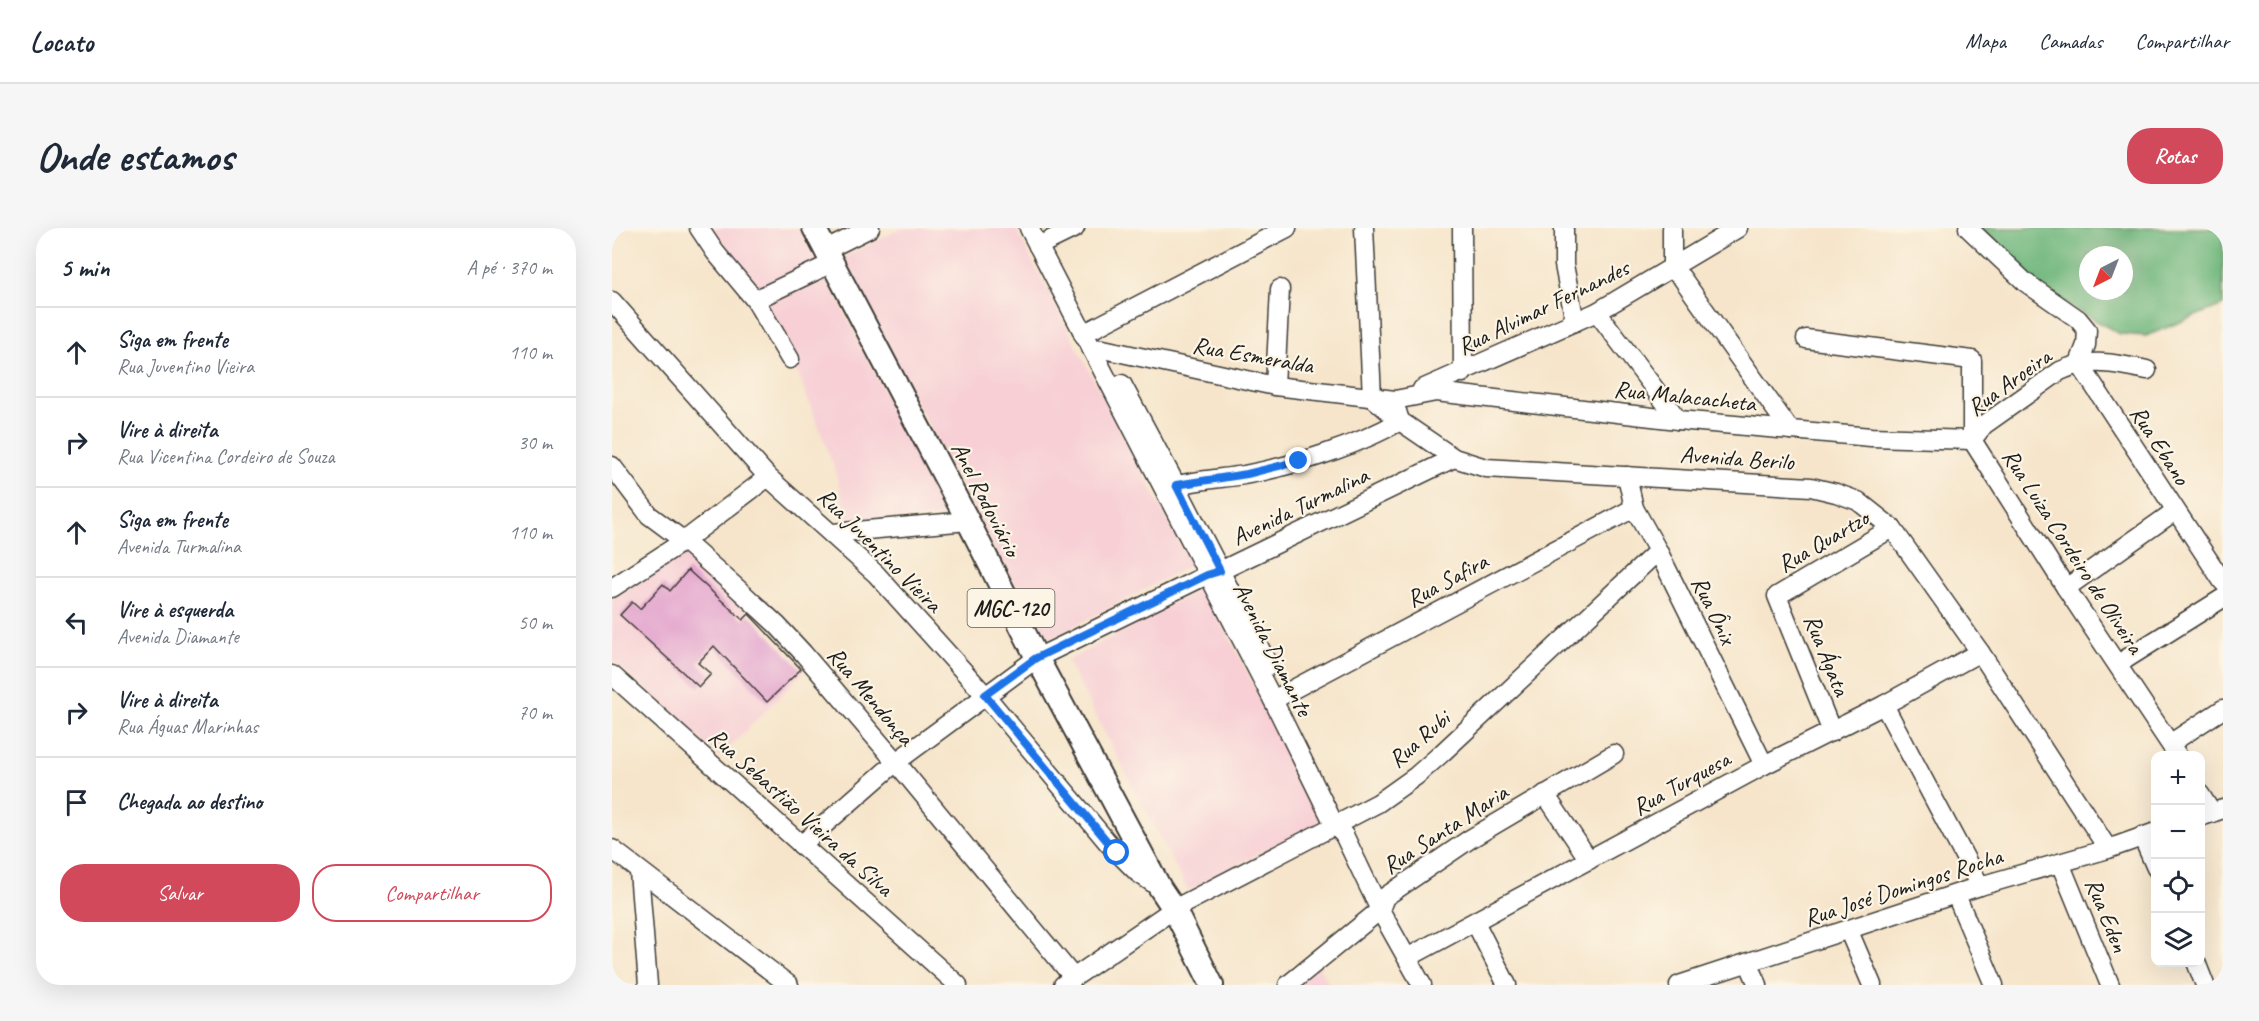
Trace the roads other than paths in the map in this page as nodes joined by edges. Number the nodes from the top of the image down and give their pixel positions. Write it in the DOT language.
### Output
graph roads {
  1 [pos="699,228"];
  2 [pos="814,228"];
  3 [pos="870,228"];
  4 [pos="1029,228"];
  5 [pos="1075,228"];
  6 [pos="1287,228"];
  7 [pos="1364,228"];
  8 [pos="1461,228"];
  9 [pos="1564,228"];
  10 [pos="1672,228"];
  11 [pos="1738,228"];
  12 [pos="1968,228"];
  13 [pos="1043,238"];
  14 [pos="829,257"];
  15 [pos="1672,269"];
  16 [pos="1280,289"];
  17 [pos="755,300"];
  18 [pos="612,302"];
  19 [pos="1597,312"];
  20 [pos="1575,322"];
  21 [pos="1806,339"];
  22 [pos="1092,340"];
  23 [pos="790,359"];
  24 [pos="2079,363"];
  25 [pos="2147,370"];
  26 [pos="1463,373"];
  27 [pos="1275,386"];
  28 [pos="1372,398"];
  29 [pos="1395,400"];
  30 [pos="1678,420"];
  31 [pos="1400,421"];
  32 [pos="1790,430"];
  33 [pos="1972,440"];
  34 [pos="1454,458"];
  35 [pos="612,466"];
  36 [pos="1627,476"];
  37 [pos="768,477"];
  38 [pos="1170,487"];
  39 [pos="1634,508"];
  40 [pos="2175,511"];
  41 [pos="968,521"];
  42 [pos="1892,528"];
  43 [pos="833,533"];
  44 [pos="684,541"];
  45 [pos="1658,551"];
  46 [pos="1214,573"];
  47 [pos="2223,582"];
  48 [pos="612,588"];
  49 [pos="2066,588"];
  50 [pos="1777,596"];
  51 [pos="2223,598"];
  52 [pos="1980,652"];
  53 [pos="1036,658"];
  54 [pos="2118,664"];
  55 [pos="612,675"];
  56 [pos="985,695"];
  57 [pos="1278,698"];
  58 [pos="1884,705"];
  59 [pos="2223,709"];
  60 [pos="1832,732"];
  61 [pos="2174,749"];
  62 [pos="1614,754"];
  63 [pos="896,762"];
  64 [pos="1764,765"];
  65 [pos="1545,794"];
  66 [pos="1341,827"];
  67 [pos="2149,834"];
  68 [pos="801,845"];
  69 [pos="612,849"];
  70 [pos="2108,849"];
  71 [pos="2154,859"];
  72 [pos="1589,860"];
  73 [pos="2060,863"];
  74 [pos="639,871"];
  75 [pos="1980,886"];
  76 [pos="1160,888"];
  77 [pos="1956,895"];
  78 [pos="1174,909"];
  79 [pos="1380,910"];
  80 [pos="1475,922"];
  81 [pos="1848,929"];
  82 [pos="1407,958"];
  83 [pos="1749,964"];
  84 [pos="2198,967"];
  85 [pos="1068,981"];
  86 [pos="648,985"];
  87 [pos="789,985"];
  88 [pos="958,985"];
  89 [pos="1212,985"];
  90 [pos="1288,985"];
  91 [pos="1422,985"];
  92 [pos="1507,985"];
  93 [pos="1679,985"];
  94 [pos="1758,985"];
  95 [pos="1872,985"];
  96 [pos="1994,985"];
  97 [pos="2110,985"];
  98 [pos="2205,985"];
  1 -- 17 [label="street"];
  2 -- 14 [label="main road, Anel Rodoviário / MGC-120"];
  3 -- 14 [label="street"];
  4 -- 13 [label="street, Avenida Diamante"];
  5 -- 13 [label="street"];
  6 -- 22 [label="street"];
  7 -- 28 [label="street"];
  8 -- 26 [label="street"];
  9 -- 20 [label="street"];
  10 -- 15 [label="street"];
  11 -- 15 [label="street, Rua Alvimar Fernandes"];
  12 -- 24 [label="street"];
  13 -- 22 [label="street, Avenida Diamante"];
  14 -- 17 [label="street"];
  14 -- 41 [label="main road, Anel Rodoviário / MGC-120"];
  15 -- 19 [label="street, Rua Alvimar Fernandes"];
  15 -- 32 [label="street"];
  16 -- 27 [label="street"];
  17 -- 23 [label="street"];
  18 -- 37 [label="street, Rua Juventino Vieira"];
  19 -- 20 [label="street, Rua Alvimar Fernandes"];
  19 -- 30 [label="street"];
  20 -- 26 [label="street, Rua Alvimar Fernandes"];
  21 -- 33 [label="street, Rua Luiza Cordeiro de Oliveira"];
  22 -- 27 [label="street, Rua Esmeralda"];
  22 -- 38 [label="street, Avenida Diamante"];
  24 -- 25 [label="street, Rua Aroeira"];
  24 -- 33 [label="street, Rua Aroeira"];
  24 -- 40 [label="street, Rua Ebano"];
  26 -- 29 [label="street, Rua Alvimar Fernandes"];
  27 -- 28 [label="street, Rua Esmeralda"];
  28 -- 29 [label="street, Rua Esmeralda"];
  28 -- 31 [label="street, Avenida Berilo"];
  29 -- 30 [label="street, Rua Malacacheta"];
  29 -- 31 [label="street"];
  30 -- 32 [label="street, Rua Malacacheta"];
  31 -- 34 [label="street, Avenida Berilo"];
  31 -- 38 [label="street"];
  32 -- 33 [label="street, Rua Malacacheta"];
  33 -- 49 [label="street, Rua Luiza Cordeiro de Oliveira"];
  34 -- 36 [label="street, Avenida Berilo"];
  34 -- 46 [label="street, Avenida Turmalina"];
  35 -- 44 [label="street, Rua Mendonça"];
  36 -- 39 [label="street, Rua Ônix"];
  36 -- 42 [label="street, Avenida Berilo"];
  37 -- 43 [label="street, Rua Juventino Vieira"];
  37 -- 44 [label="street"];
  38 -- 46 [label="street, Avenida Diamante"];
  39 -- 45 [label="street, Rua Ônix"];
  39 -- 57 [label="street, Rua Safira"];
  40 -- 47 [label="street, Rua Ebano"];
  40 -- 49 [label="street"];
  41 -- 43 [label="street"];
  41 -- 53 [label="main road, Anel Rodoviário / MGC-120"];
  42 -- 50 [label="street, Rua Quartzo"];
  42 -- 52 [label="street, Avenida Berilo"];
  43 -- 56 [label="street, Rua Juventino Vieira"];
  44 -- 48 [label="street"];
  44 -- 63 [label="street, Rua Mendonça"];
  45 -- 64 [label="street, Rua Ônix"];
  45 -- 66 [label="street, Rua Rubi"];
  46 -- 53 [label="street, Avenida Turmalina"];
  46 -- 57 [label="street, Avenida Diamante"];
  49 -- 54 [label="street, Rua Luiza Cordeiro de Oliveira"];
  50 -- 60 [label="street, Rua Ágata"];
  51 -- 54 [label="street"];
  52 -- 58 [label="street, Rua Turquesa"];
  52 -- 70 [label="street, Avenida Berilo"];
  53 -- 56 [label="street, Avenida Turmalina"];
  53 -- 76 [label="main road, Anel Rodoviário / MGC-120"];
  54 -- 61 [label="street, Rua Luiza Cordeiro de Oliveira"];
  55 -- 68 [label="street, Rua Sebastião Vieira da Silva"];
  56 -- 63 [label="street, Avenida Turmalina"];
  56 -- 76 [label="street, Rua Juventino Vieira"];
  57 -- 66 [label="street, Avenida Diamante"];
  58 -- 60 [label="street, Rua Turquesa"];
  58 -- 75 [label="street"];
  59 -- 61 [label="street"];
  60 -- 64 [label="street, Rua Turquesa"];
  62 -- 65 [label="street, Rua Santa Maria"];
  63 -- 68 [label="street, Avenida Turmalina"];
  63 -- 85 [label="street, Rua Mendonça"];
  64 -- 72 [label="street, Rua Turquesa"];
  65 -- 72 [label="street"];
  65 -- 79 [label="street, Rua Santa Maria"];
  66 -- 78 [label="street, Rua Rubi"];
  66 -- 79 [label="street, Avenida Diamante"];
  67 -- 70 [label="street, Rua José Domingos Rocha"];
  67 -- 71 [label="street"];
  68 -- 88 [label="street, Rua Sebastião Vieira da Silva"];
  69 -- 74 [label="street"];
  70 -- 73 [label="street, Rua José Domingos Rocha"];
  72 -- 80 [label="street, Rua Turquesa"];
  73 -- 75 [label="street, Rua José Domingos Rocha"];
  73 -- 97 [label="street, Rua Eden"];
  74 -- 86 [label="street"];
  74 -- 87 [label="street"];
  75 -- 77 [label="street, Rua José Domingos Rocha"];
  76 -- 78 [label="main road, Anel Rodoviário / MGC-120"];
  77 -- 81 [label="street, Rua José Domingos Rocha"];
  77 -- 96 [label="street"];
  78 -- 85 [label="street, Rua Rubi"];
  78 -- 89 [label="main road, Anel Rodoviário / MGC-120"];
  79 -- 82 [label="street, Avenida Diamante"];
  79 -- 90 [label="street, Rua Santa Maria"];
  80 -- 82 [label="street, Rua Turquesa"];
  80 -- 92 [label="street"];
  81 -- 83 [label="street, Rua José Domingos Rocha"];
  81 -- 95 [label="street"];
  82 -- 91 [label="street, Avenida Diamante"];
  83 -- 93 [label="street, Rua José Domingos Rocha"];
  83 -- 94 [label="street"];
  84 -- 98 [label="street"];
}
